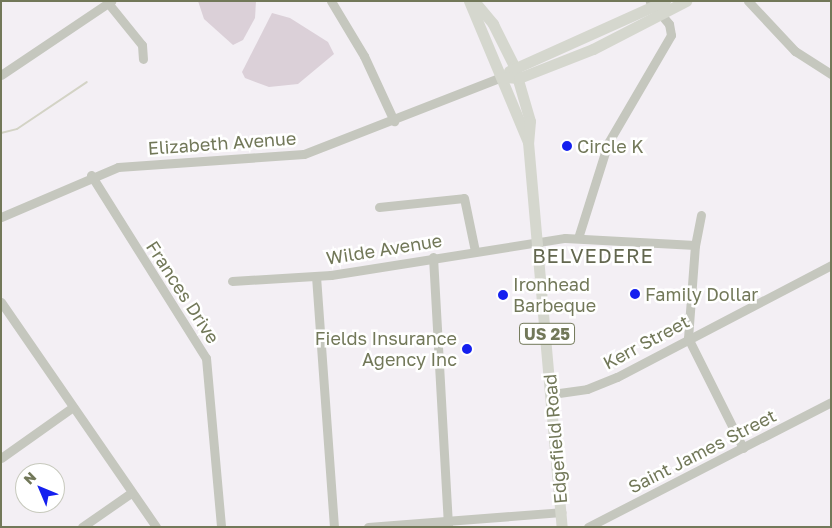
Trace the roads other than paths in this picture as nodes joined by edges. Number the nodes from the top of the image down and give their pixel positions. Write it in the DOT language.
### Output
graph roads {
  1 [pos="331,1"];
  2 [pos="469,1"];
  3 [pos="474,1"];
  4 [pos="666,1"];
  5 [pos="686,1"];
  6 [pos="748,1"];
  7 [pos="109,2"];
  8 [pos="656,8"];
  9 [pos="143,58"];
  10 [pos="514,66"];
  11 [pos="831,74"];
  12 [pos="1,75"];
  13 [pos="502,77"];
  14 [pos="519,78"];
  15 [pos="394,121"];
  16 [pos="528,142"];
  17 [pos="91,175"];
  18 [pos="379,207"];
  19 [pos="701,215"];
  20 [pos="1,217"];
  21 [pos="578,238"];
  22 [pos="539,240"];
  23 [pos="695,245"];
  24 [pos="475,251"];
  25 [pos="433,257"];
  26 [pos="831,265"];
  27 [pos="316,276"];
  28 [pos="232,281"];
  29 [pos="1,302"];
  30 [pos="688,338"];
  31 [pos="552,394"];
  32 [pos="831,402"];
  33 [pos="73,407"];
  34 [pos="743,448"];
  35 [pos="1,458"];
  36 [pos="131,494"];
  37 [pos="561,512"];
  38 [pos="448,523"];
  39 [pos="82,527"];
  40 [pos="156,527"];
  41 [pos="220,527"];
  42 [pos="334,527"];
  43 [pos="368,527"];
  44 [pos="562,527"];
  45 [pos="588,527"];
  1 -- 15 [label="street"];
  2 -- 13 [label="main road, Edgefield Road / US 25"];
  3 -- 10 [label="main road, Edgefield Road / US 25"];
  4 -- 8 [label="main road"];
  5 -- 8 [label="main road"];
  6 -- 11 [label="street"];
  7 -- 9 [label="street"];
  7 -- 12 [label="street"];
  8 -- 10 [label="main road"];
  8 -- 14 [label="main road"];
  8 -- 21 [label="street"];
  10 -- 13 [label="main road"];
  10 -- 14 [label="main road, Edgefield Road / US 25"];
  13 -- 14 [label="main road"];
  13 -- 15 [label="street, Elizabeth Avenue"];
  13 -- 16 [label="main road, Edgefield Road / US 25"];
  14 -- 16 [label="main road, Edgefield Road / US 25"];
  15 -- 17 [label="street, Elizabeth Avenue"];
  16 -- 22 [label="main road, Edgefield Road / US 25"];
  17 -- 20 [label="street, Elizabeth Avenue"];
  17 -- 41 [label="street, Frances Drive"];
  18 -- 24 [label="street"];
  19 -- 23 [label="street"];
  21 -- 22 [label="street, Wilde Avenue"];
  21 -- 23 [label="street, Wilde Avenue"];
  22 -- 24 [label="street, Wilde Avenue"];
  22 -- 31 [label="main road, Edgefield Road / US 25"];
  23 -- 30 [label="street"];
  24 -- 25 [label="street, Wilde Avenue"];
  25 -- 27 [label="street, Wilde Avenue"];
  25 -- 38 [label="street"];
  26 -- 30 [label="street, Kerr Street"];
  27 -- 28 [label="street, Wilde Avenue"];
  27 -- 42 [label="street"];
  29 -- 33 [label="street"];
  30 -- 31 [label="street, Kerr Street"];
  30 -- 34 [label="street"];
  31 -- 37 [label="main road, Edgefield Road / US 25"];
  32 -- 34 [label="street, Saint James Street"];
  33 -- 35 [label="street"];
  33 -- 36 [label="street"];
  34 -- 45 [label="street, Saint James Street"];
  36 -- 39 [label="street"];
  36 -- 40 [label="street"];
  37 -- 38 [label="street"];
  37 -- 44 [label="main road, Edgefield Road / US 25"];
  38 -- 43 [label="street"];
}
